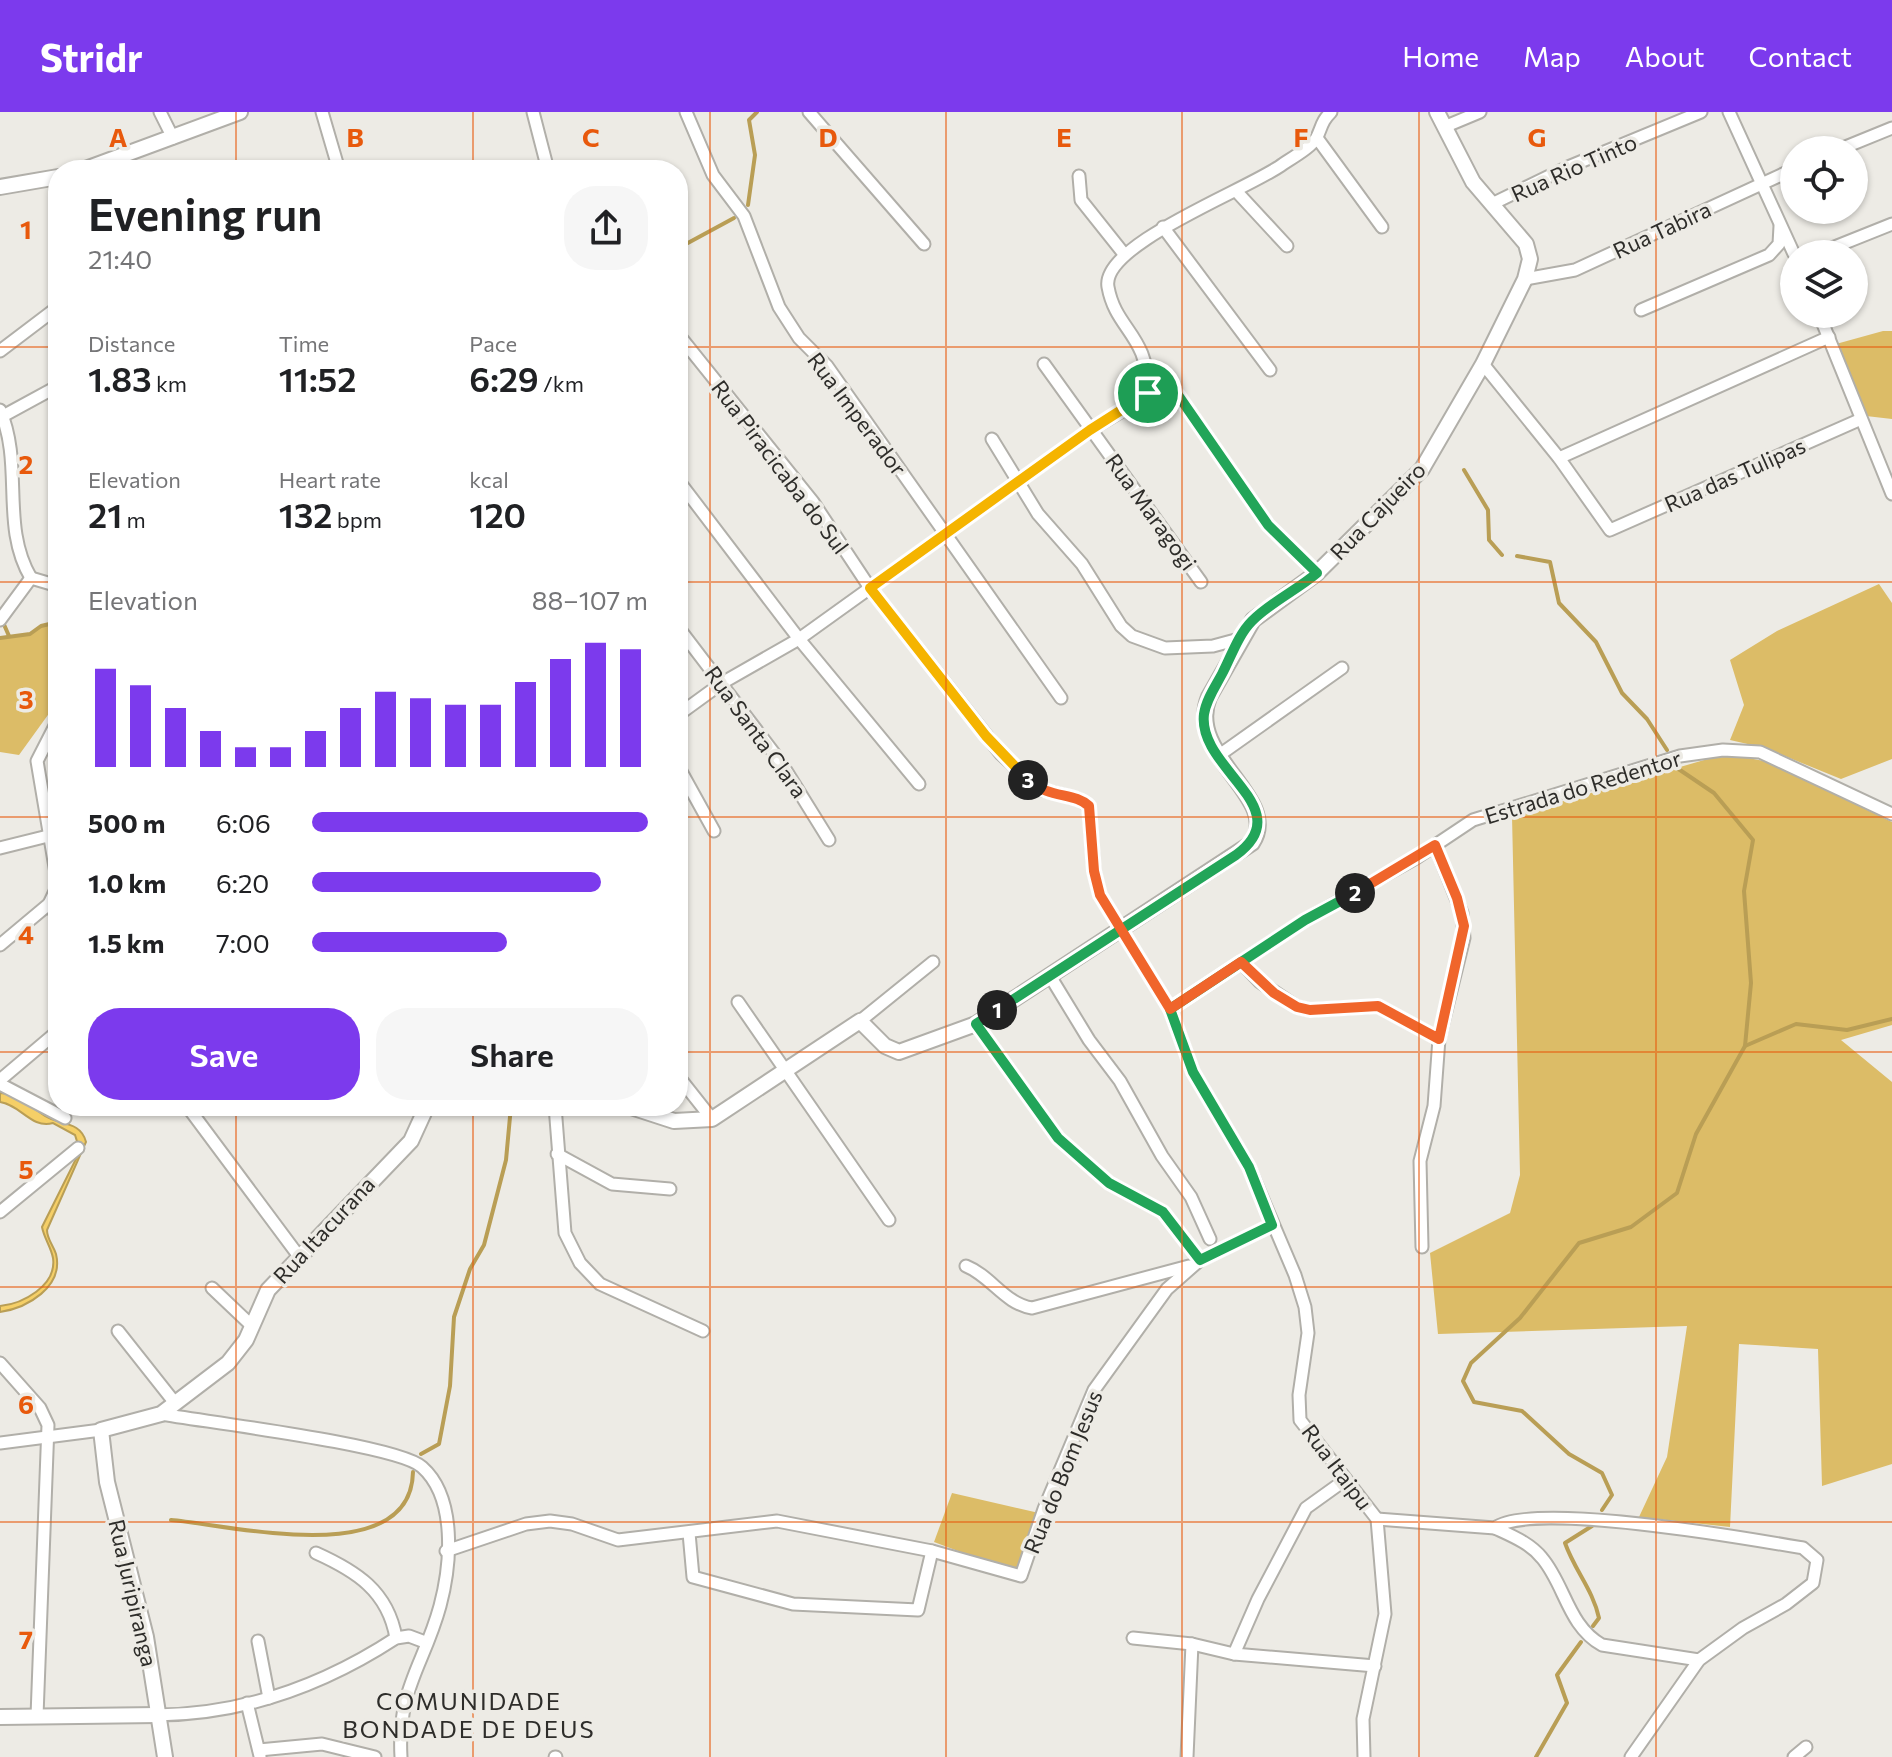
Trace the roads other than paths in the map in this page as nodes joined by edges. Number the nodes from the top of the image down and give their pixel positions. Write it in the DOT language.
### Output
graph roads {
  1 [pos="160,112"];
  2 [pos="240,112"];
  3 [pos="322,112"];
  4 [pos="533,112"];
  5 [pos="686,112"];
  6 [pos="809,112"];
  7 [pos="1331,112"];
  8 [pos="1437,112"];
  9 [pos="1480,112"];
  10 [pos="1701,112"];
  11 [pos="1729,112"];
  12 [pos="1444,127"];
  13 [pos="1892,128"];
  14 [pos="173,138"];
  15 [pos="1317,138"];
  16 [pos="1868,138"];
  17 [pos="123,160"];
  18 [pos="336,160"];
  19 [pos="545,160"];
  20 [pos="1780,175"];
  21 [pos="1079,176"];
  22 [pos="48,179"];
  23 [pos="1760,184"];
  24 [pos="0,187"];
  25 [pos="1237,192"];
  26 [pos="1492,204"];
  27 [pos="1892,224"];
  28 [pos="1780,226"];
  29 [pos="1163,227"];
  30 [pos="1382,227"];
  31 [pos="1787,240"];
  32 [pos="1852,240"];
  33 [pos="924,244"];
  34 [pos="1287,246"];
  35 [pos="1124,254"];
  36 [pos="1525,279"];
  37 [pos="1641,310"];
  38 [pos="48,315"];
  39 [pos="1825,328"];
  40 [pos="1829,337"];
  41 [pos="688,346"];
  42 [pos="0,351"];
  43 [pos="1044,364"];
  44 [pos="1483,364"];
  45 [pos="1270,370"];
  46 [pos="48,391"];
  47 [pos="1148,393"];
  48 [pos="1,413"];
  49 [pos="1859,420"];
  50 [pos="1090,430"];
  51 [pos="992,439"];
  52 [pos="1559,458"];
  53 [pos="1017,482"];
  54 [pos="688,493"];
  55 [pos="1892,494"];
  56 [pos="945,537"];
  57 [pos="1317,573"];
  58 [pos="31,578"];
  59 [pos="48,580"];
  60 [pos="1201,582"];
  61 [pos="870,588"];
  62 [pos="4,616"];
  63 [pos="799,639"];
  64 [pos="1239,639"];
  65 [pos="688,640"];
  66 [pos="1342,668"];
  67 [pos="722,683"];
  68 [pos="1061,698"];
  69 [pos="688,708"];
  70 [pos="48,740"];
  71 [pos="1218,756"];
  72 [pos="688,784"];
  73 [pos="919,784"];
  74 [pos="48,807"];
  75 [pos="1892,814"];
  76 [pos="48,830"];
  77 [pos="714,831"];
  78 [pos="829,840"];
  79 [pos="1435,845"];
  80 [pos="0,848"];
  81 [pos="48,905"];
  82 [pos="1123,929"];
  83 [pos="0,945"];
  84 [pos="933,962"];
  85 [pos="1241,962"];
  86 [pos="1050,976"];
  87 [pos="738,1002"];
  88 [pos="1170,1009"];
  89 [pos="860,1021"];
  90 [pos="976,1024"];
  91 [pos="1439,1039"];
  92 [pos="48,1040"];
  93 [pos="787,1072"];
  94 [pos="0,1082"];
  95 [pos="688,1089"];
  96 [pos="48,1109"];
  97 [pos="61,1116"];
  98 [pos="194,1116"];
  99 [pos="422,1116"];
  100 [pos="555,1116"];
  101 [pos="659,1116"];
  102 [pos="65,1118"];
  103 [pos="712,1119"];
  104 [pos="78,1148"];
  105 [pos="557,1154"];
  106 [pos="670,1189"];
  107 [pos="0,1212"];
  108 [pos="889,1220"];
  109 [pos="1272,1225"];
  110 [pos="1210,1239"];
  111 [pos="1422,1247"];
  112 [pos="298,1255"];
  113 [pos="1195,1263"];
  114 [pos="966,1266"];
  115 [pos="212,1288"];
  116 [pos="251,1325"];
  117 [pos="118,1331"];
  118 [pos="703,1331"];
  119 [pos="0,1363"];
  120 [pos="175,1403"];
  121 [pos="161,1414"];
  122 [pos="101,1430"];
  123 [pos="53,1434"];
  124 [pos="0,1443"];
  125 [pos="1345,1480"];
  126 [pos="1377,1519"];
  127 [pos="1495,1528"];
  128 [pos="689,1533"];
  129 [pos="446,1551"];
  130 [pos="932,1551"];
  131 [pos="316,1553"];
  132 [pos="396,1638"];
  133 [pos="1133,1638"];
  134 [pos="258,1641"];
  135 [pos="425,1642"];
  136 [pos="1192,1644"];
  137 [pos="1234,1654"];
  138 [pos="1699,1660"];
  139 [pos="1375,1666"];
  140 [pos="269,1698"];
  141 [pos="247,1703"];
  142 [pos="158,1715"];
  143 [pos="37,1716"];
  144 [pos="0,1717"];
  145 [pos="1806,1747"];
  146 [pos="260,1753"];
  147 [pos="165,1757"];
  148 [pos="371,1757"];
  149 [pos="401,1757"];
  150 [pos="1187,1757"];
  151 [pos="1364,1757"];
  152 [pos="1631,1757"];
  153 [pos="1794,1757"];
  1 -- 14 [label="street"];
  2 -- 14 [label="street"];
  3 -- 18 [label="street"];
  4 -- 19 [label="street"];
  5 -- 56 [label="street, Rua Imperador"];
  6 -- 33 [label="street"];
  7 -- 15 [label="street"];
  8 -- 12 [label="street"];
  9 -- 12 [label="street"];
  10 -- 26 [label="street, Rua Rio Tinto"];
  11 -- 23 [label="street"];
  12 -- 26 [label="street"];
  13 -- 16 [label="street"];
  14 -- 17 [label="street"];
  15 -- 25 [label="street"];
  15 -- 30 [label="street"];
  20 -- 23 [label="street, Rua Tabira"];
  21 -- 35 [label="street"];
  22 -- 24 [label="street"];
  23 -- 28 [label="street"];
  23 -- 36 [label="street, Rua Tabira"];
  25 -- 29 [label="street"];
  25 -- 34 [label="street"];
  26 -- 36 [label="street"];
  27 -- 32 [label="street"];
  28 -- 31 [label="street"];
  28 -- 37 [label="street"];
  29 -- 35 [label="street"];
  29 -- 45 [label="street"];
  35 -- 47 [label="street"];
  36 -- 44 [label="street, Rua Cajueiro"];
  38 -- 42 [label="street"];
  39 -- 40 [label="street"];
  40 -- 49 [label="street"];
  40 -- 52 [label="street"];
  41 -- 61 [label="street, Rua Piracicaba do Sul"];
  43 -- 50 [label="street, Rua Maragogi"];
  44 -- 52 [label="street"];
  44 -- 57 [label="street, Rua Cajueiro"];
  46 -- 48 [label="street"];
  47 -- 50 [label="street"];
  47 -- 57 [label="street"];
  48 -- 58 [label="street"];
  49 -- 52 [label="street, Rua das Tulipas"];
  49 -- 55 [label="street"];
  50 -- 53 [label="street"];
  50 -- 60 [label="street, Rua Maragogi"];
  51 -- 53 [label="street"];
  53 -- 56 [label="street"];
  53 -- 64 [label="street"];
  54 -- 63 [label="street"];
  56 -- 61 [label="street"];
  56 -- 68 [label="street, Rua Imperador"];
  57 -- 64 [label="street, Rua Cajueiro"];
  58 -- 59 [label="street"];
  58 -- 62 [label="street"];
  61 -- 63 [label="street"];
  61 -- 82 [label="street, Rua Piracicaba do Sul"];
  63 -- 67 [label="street"];
  63 -- 73 [label="street"];
  64 -- 71 [label="street, Rua Cajueiro"];
  65 -- 67 [label="street, Rua Santa Clara"];
  66 -- 71 [label="street"];
  67 -- 69 [label="street"];
  67 -- 78 [label="street, Rua Santa Clara"];
  70 -- 74 [label="street"];
  71 -- 82 [label="street, Rua Cajueiro"];
  72 -- 77 [label="street"];
  75 -- 79 [label="street, Estrada do Redentor"];
  76 -- 80 [label="street"];
  79 -- 85 [label="street, Estrada do Redentor"];
  79 -- 91 [label="street"];
  81 -- 83 [label="street"];
  82 -- 86 [label="street"];
  82 -- 88 [label="street, Rua Itaipu"];
  84 -- 89 [label="street"];
  85 -- 88 [label="street, Estrada do Redentor"];
  85 -- 91 [label="street"];
  86 -- 90 [label="street"];
  86 -- 110 [label="street"];
  87 -- 93 [label="street"];
  88 -- 109 [label="street, Rua Itaipu"];
  89 -- 90 [label="street"];
  89 -- 93 [label="street"];
  90 -- 113 [label="street"];
  91 -- 111 [label="street"];
  92 -- 94 [label="street"];
  93 -- 103 [label="street"];
  93 -- 108 [label="street"];
  94 -- 96 [label="street"];
  95 -- 103 [label="street"];
  97 -- 102 [label="street"];
  98 -- 112 [label="street"];
  99 -- 112 [label="street, Rua Itacurana"];
  100 -- 105 [label="street"];
  101 -- 103 [label="street"];
  104 -- 107 [label="street"];
  105 -- 106 [label="street"];
  105 -- 118 [label="street"];
  109 -- 113 [label="street"];
  109 -- 125 [label="street, Rua Itaipu"];
  112 -- 116 [label="street, Rua Itacurana"];
  113 -- 114 [label="street"];
  113 -- 130 [label="street, Rua do Bom Jesus"];
  115 -- 116 [label="street"];
  116 -- 120 [label="street, Rua Itacurana"];
  117 -- 120 [label="street"];
  119 -- 123 [label="street"];
  120 -- 121 [label="street, Rua Itacurana"];
  121 -- 122 [label="street, Rua Itacurana"];
  121 -- 129 [label="street"];
  122 -- 123 [label="street, Rua Itacurana"];
  122 -- 142 [label="street, Rua Juripiranga"];
  123 -- 124 [label="street, Rua Itacurana"];
  123 -- 143 [label="street"];
  125 -- 126 [label="street, Rua Itaipu"];
  125 -- 137 [label="street"];
  126 -- 127 [label="street"];
  126 -- 139 [label="street, Rua Itaipu"];
  127 -- 138 [label="street"];
  127 -- 138 [label="street"];
  128 -- 129 [label="street"];
  128 -- 130 [label="street"];
  128 -- 130 [label="street"];
  129 -- 135 [label="street"];
  131 -- 132 [label="street"];
  132 -- 135 [label="street"];
  132 -- 140 [label="street"];
  133 -- 136 [label="street"];
  134 -- 140 [label="street"];
  135 -- 149 [label="street"];
  136 -- 137 [label="street"];
  136 -- 150 [label="street"];
  137 -- 139 [label="street"];
  138 -- 152 [label="street"];
  139 -- 151 [label="street, Rua Itaipu"];
  140 -- 141 [label="street"];
  141 -- 142 [label="street"];
  141 -- 146 [label="street"];
  142 -- 143 [label="street"];
  142 -- 147 [label="street, Rua Juripiranga"];
  143 -- 144 [label="street"];
  145 -- 153 [label="street"];
  146 -- 148 [label="street"];
}
